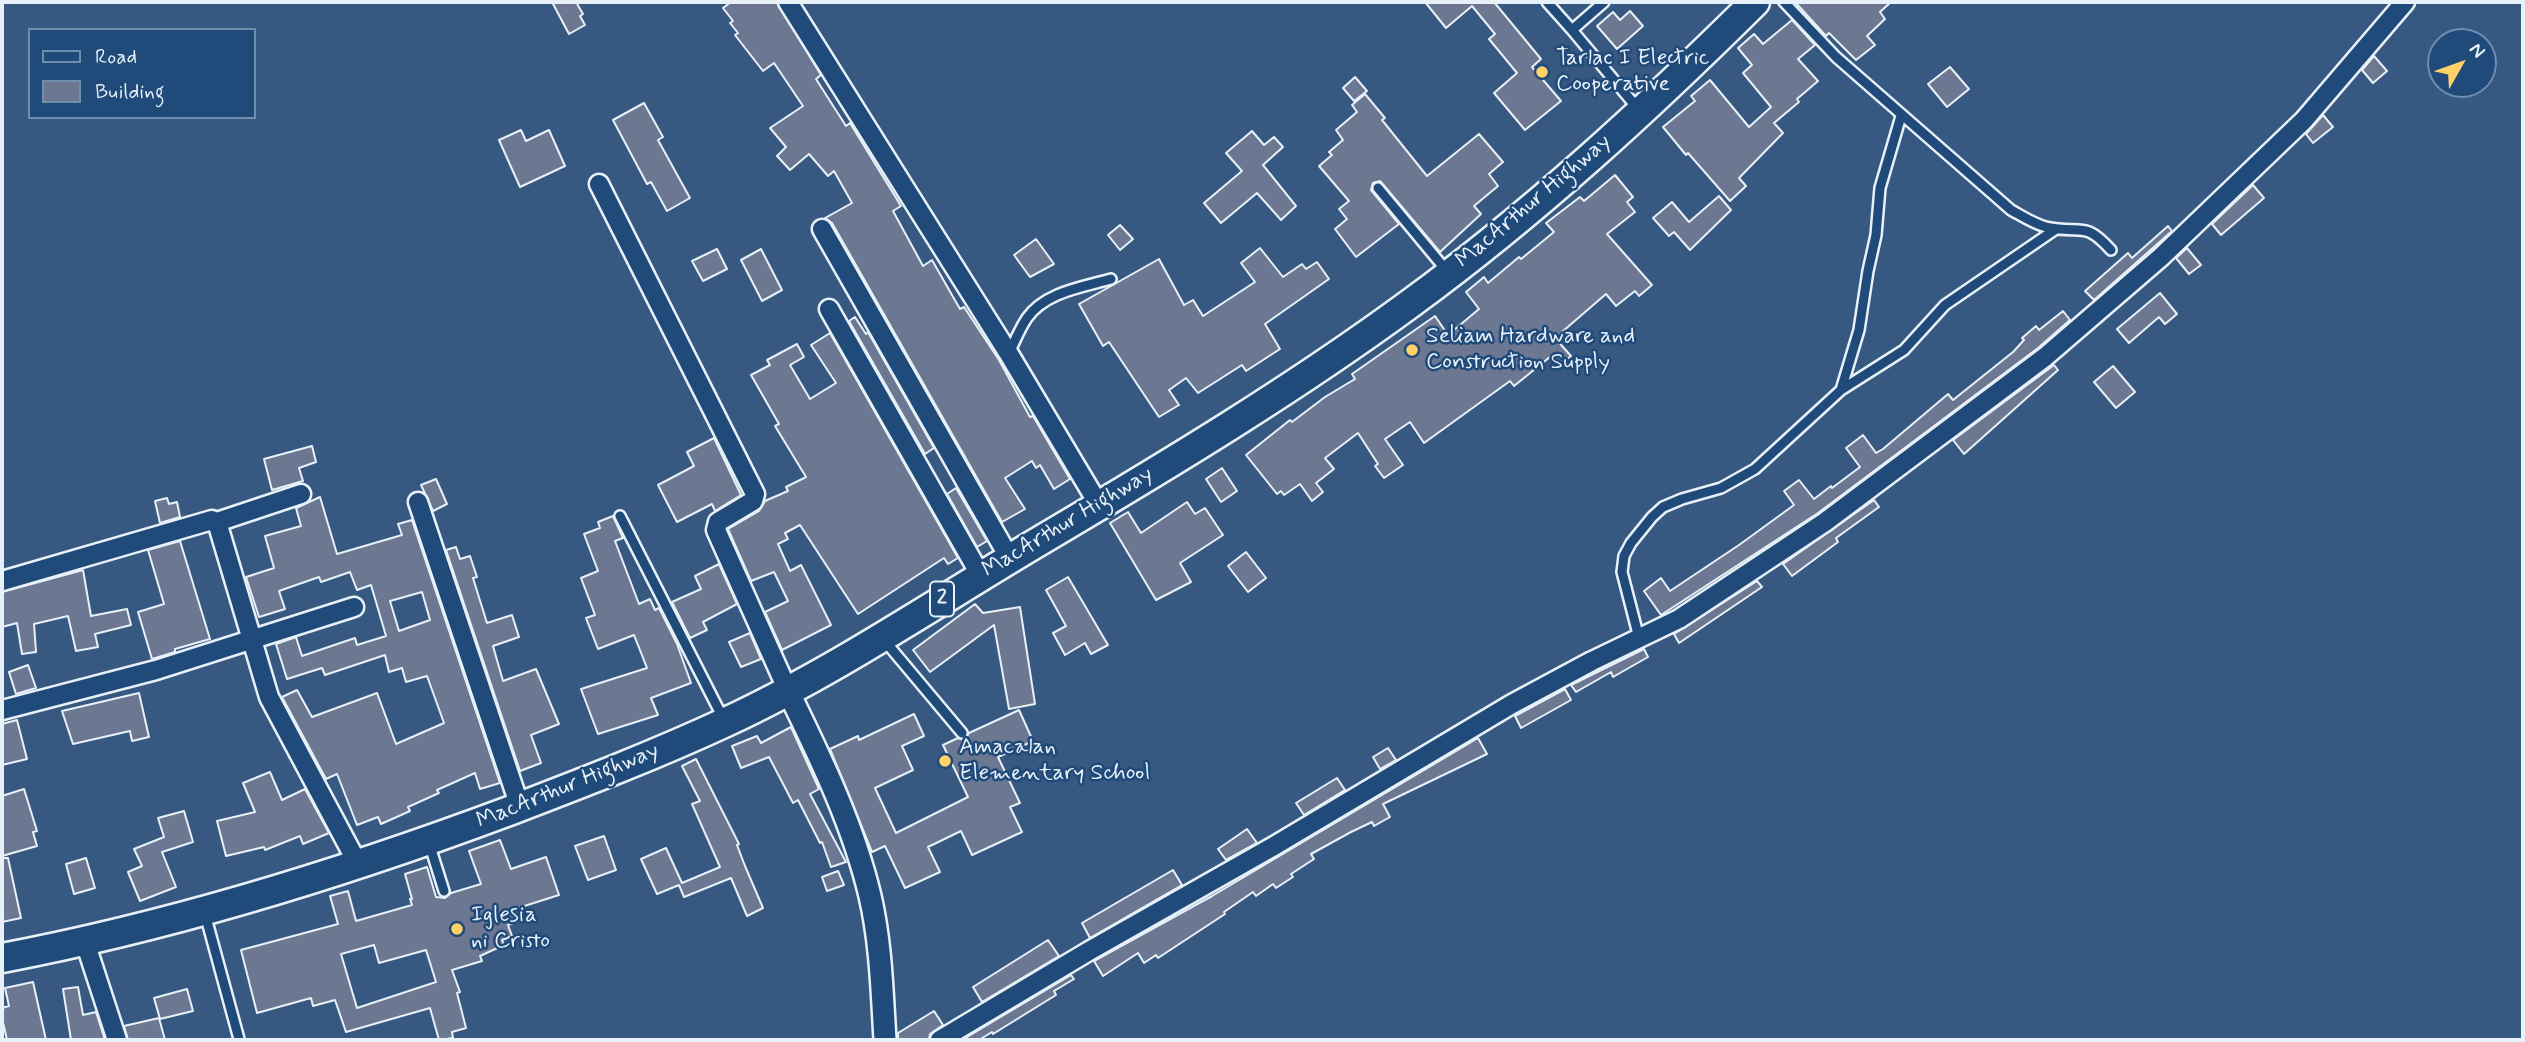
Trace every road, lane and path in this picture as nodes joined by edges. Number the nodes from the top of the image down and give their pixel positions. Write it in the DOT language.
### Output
graph roads {
  1 [pos="788,2"];
  2 [pos="1547,2"];
  3 [pos="1604,2"];
  4 [pos="1755,2"];
  5 [pos="1784,2"];
  6 [pos="2405,2"];
  7 [pos="1572,30"];
  8 [pos="1640,111"];
  9 [pos="1901,116"];
  10 [pos="599,184"];
  11 [pos="1378,188"];
  12 [pos="822,229"];
  13 [pos="2056,229"];
  14 [pos="2111,250"];
  15 [pos="1449,274"];
  16 [pos="1111,279"];
  17 [pos="830,309"];
  18 [pos="1009,354"];
  19 [pos="1841,390"];
  20 [pos="301,494"];
  21 [pos="418,502"];
  22 [pos="1099,505"];
  23 [pos="620,516"];
  24 [pos="217,522"];
  25 [pos="1010,559"];
  26 [pos="981,576"];
  27 [pos="2,581"];
  28 [pos="354,607"];
  29 [pos="881,636"];
  30 [pos="1639,638"];
  31 [pos="253,640"];
  32 [pos="788,691"];
  33 [pos="2,710"];
  34 [pos="726,722"];
  35 [pos="962,733"];
  36 [pos="520,807"];
  37 [pos="429,842"];
  38 [pos="359,866"];
  39 [pos="444,891"];
  40 [pos="204,912"];
  41 [pos="85,942"];
  42 [pos="2,958"];
  43 [pos="239,1039"];
  44 [pos="117,1040"];
  45 [pos="885,1040"];
  46 [pos="940,1040"];
  1 -- 18 [label="street"];
  2 -- 7 [label="lane"];
  3 -- 7 [label="lane"];
  4 -- 8 [label="highway, MacArthur Highway / 2"];
  5 -- 9 [label="lane"];
  6 -- 30 [label="street"];
  7 -- 8 [label="lane"];
  8 -- 15 [label="highway, MacArthur Highway / 2"];
  9 -- 13 [label="lane"];
  9 -- 19 [label="lane"];
  10 -- 32 [label="street"];
  11 -- 15 [label="lane"];
  12 -- 25 [label="street"];
  13 -- 14 [label="lane"];
  13 -- 19 [label="lane"];
  15 -- 22 [label="highway, MacArthur Highway / 2"];
  16 -- 18 [label="lane"];
  17 -- 26 [label="street"];
  18 -- 22 [label="street"];
  19 -- 30 [label="lane"];
  20 -- 24 [label="street"];
  21 -- 36 [label="street"];
  22 -- 25 [label="highway, MacArthur Highway / 2"];
  23 -- 34 [label="lane"];
  24 -- 27 [label="street"];
  24 -- 31 [label="street"];
  25 -- 26 [label="highway, MacArthur Highway / 2"];
  26 -- 29 [label="highway, MacArthur Highway / 2"];
  28 -- 31 [label="street"];
  29 -- 32 [label="highway, MacArthur Highway / 2"];
  29 -- 35 [label="lane"];
  30 -- 46 [label="street"];
  31 -- 33 [label="street"];
  31 -- 38 [label="street"];
  32 -- 34 [label="highway, MacArthur Highway / 2"];
  32 -- 45 [label="street"];
  34 -- 36 [label="highway, MacArthur Highway / 2"];
  36 -- 37 [label="highway, MacArthur Highway / 2"];
  37 -- 38 [label="highway, MacArthur Highway / 2"];
  37 -- 39 [label="lane"];
  38 -- 40 [label="highway, MacArthur Highway / 2"];
  40 -- 41 [label="highway, MacArthur Highway / 2"];
  40 -- 43 [label="lane"];
  41 -- 42 [label="highway, MacArthur Highway / 2"];
  41 -- 44 [label="street"];
}
